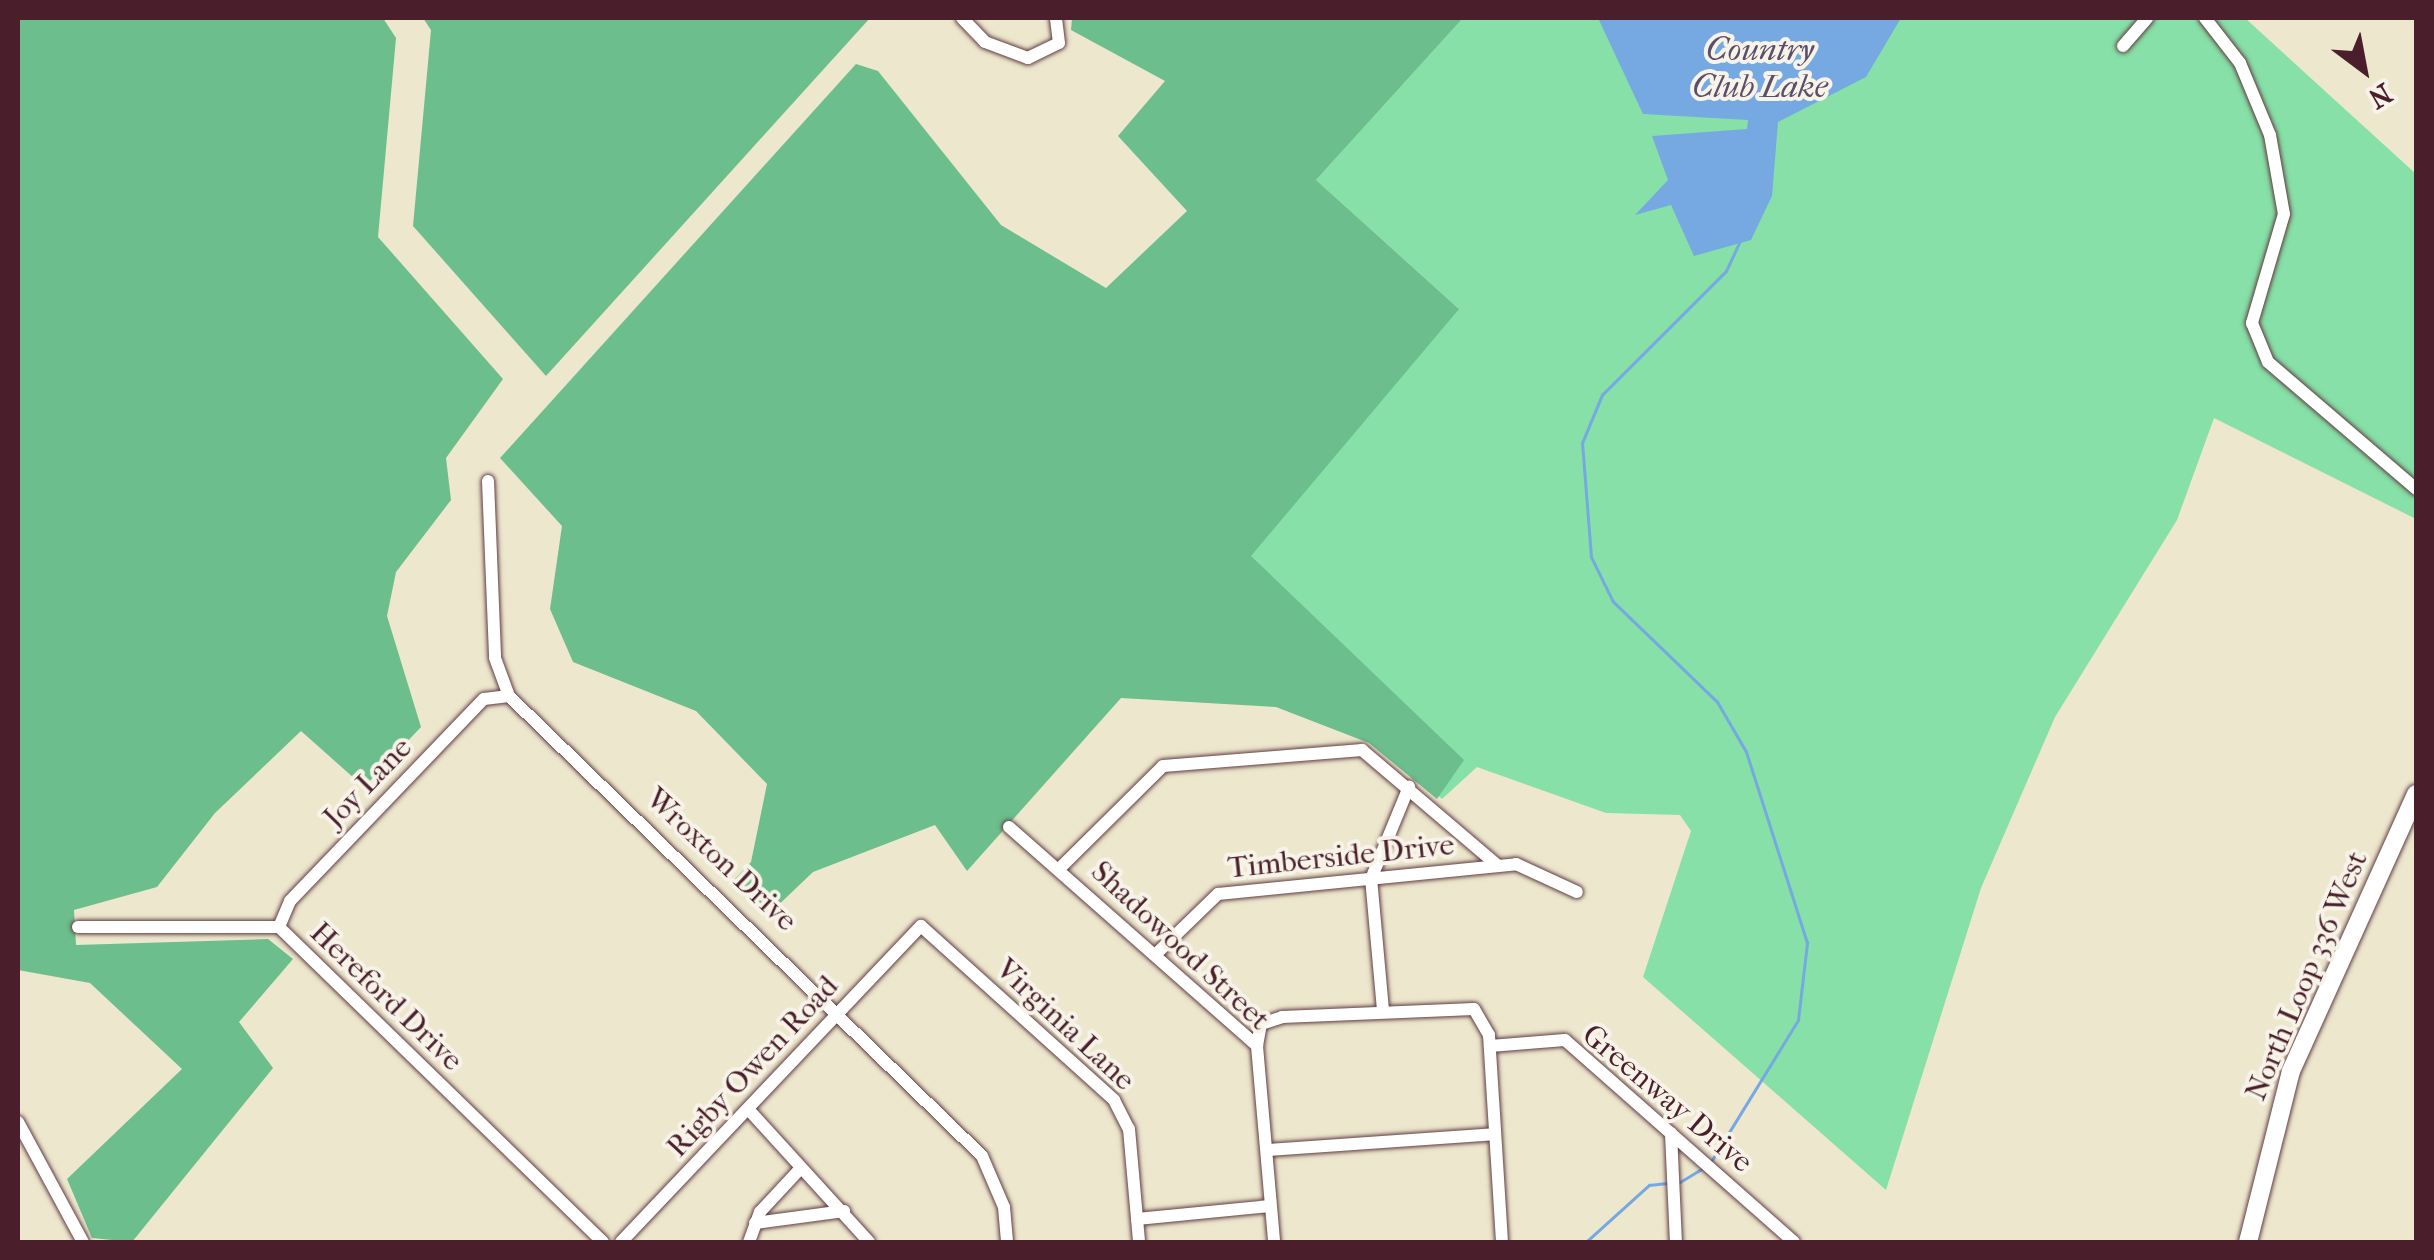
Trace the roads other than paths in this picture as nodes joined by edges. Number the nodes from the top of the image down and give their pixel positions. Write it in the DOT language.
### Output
graph roads {
  1 [pos="962,18"];
  2 [pos="1056,18"];
  3 [pos="2147,18"];
  4 [pos="2205,18"];
  5 [pos="2123,46"];
  6 [pos="488,481"];
  7 [pos="2416,488"];
  8 [pos="509,696"];
  9 [pos="1410,787"];
  10 [pos="2416,794"];
  11 [pos="1008,827"];
  12 [pos="1497,865"];
  13 [pos="1059,869"];
  14 [pos="1371,879"];
  15 [pos="1577,892"];
  16 [pos="921,926"];
  17 [pos="78,927"];
  18 [pos="278,927"];
  19 [pos="1156,955"];
  20 [pos="1383,1010"];
  21 [pos="840,1011"];
  22 [pos="1257,1046"];
  23 [pos="1490,1046"];
  24 [pos="748,1109"];
  25 [pos="18,1122"];
  26 [pos="1672,1133"];
  27 [pos="1494,1134"];
  28 [pos="1267,1150"];
  29 [pos="799,1170"];
  30 [pos="1270,1206"];
  31 [pos="844,1211"];
  32 [pos="1137,1219"];
  33 [pos="755,1222"];
  34 [pos="83,1242"];
  35 [pos="603,1242"];
  36 [pos="620,1242"];
  37 [pos="749,1242"];
  38 [pos="869,1242"];
  39 [pos="1007,1242"];
  40 [pos="1139,1242"];
  41 [pos="1274,1242"];
  42 [pos="1502,1242"];
  43 [pos="1676,1242"];
  44 [pos="1794,1242"];
  45 [pos="2248,1242"];
  1 -- 2 [label="street"];
  3 -- 5 [label="street"];
  4 -- 7 [label="street"];
  6 -- 8 [label="street, Wroxton Drive"];
  8 -- 18 [label="street, Joy Lane"];
  8 -- 21 [label="street, Wroxton Drive"];
  9 -- 12 [label="street"];
  9 -- 13 [label="street"];
  9 -- 14 [label="street"];
  10 -- 45 [label="main road, North Loop 336 West"];
  11 -- 13 [label="street, Shadowood Street"];
  12 -- 14 [label="street, Timberside Drive"];
  12 -- 15 [label="street"];
  13 -- 19 [label="street, Shadowood Street"];
  14 -- 19 [label="street, Timberside Drive"];
  14 -- 20 [label="street"];
  16 -- 21 [label="street, Rigby Owen Road"];
  16 -- 32 [label="street, Virginia Lane"];
  17 -- 18 [label="street, Hereford Drive"];
  18 -- 35 [label="street, Hereford Drive"];
  19 -- 22 [label="street, Shadowood Street"];
  20 -- 22 [label="street"];
  20 -- 23 [label="street"];
  21 -- 24 [label="street, Rigby Owen Road"];
  21 -- 39 [label="street, Wroxton Drive"];
  22 -- 28 [label="street, Shadowood Street"];
  23 -- 26 [label="street, Greenway Drive"];
  23 -- 27 [label="street"];
  24 -- 29 [label="street"];
  24 -- 36 [label="street, Rigby Owen Road"];
  25 -- 34 [label="street"];
  26 -- 43 [label="street"];
  26 -- 44 [label="street, Greenway Drive"];
  27 -- 28 [label="street"];
  27 -- 42 [label="street"];
  28 -- 30 [label="street, Shadowood Street"];
  29 -- 31 [label="street"];
  29 -- 33 [label="street"];
  30 -- 32 [label="street"];
  30 -- 41 [label="street, Shadowood Street"];
  31 -- 33 [label="street"];
  31 -- 38 [label="street"];
  32 -- 40 [label="street, Virginia Lane"];
  33 -- 37 [label="street"];
}
